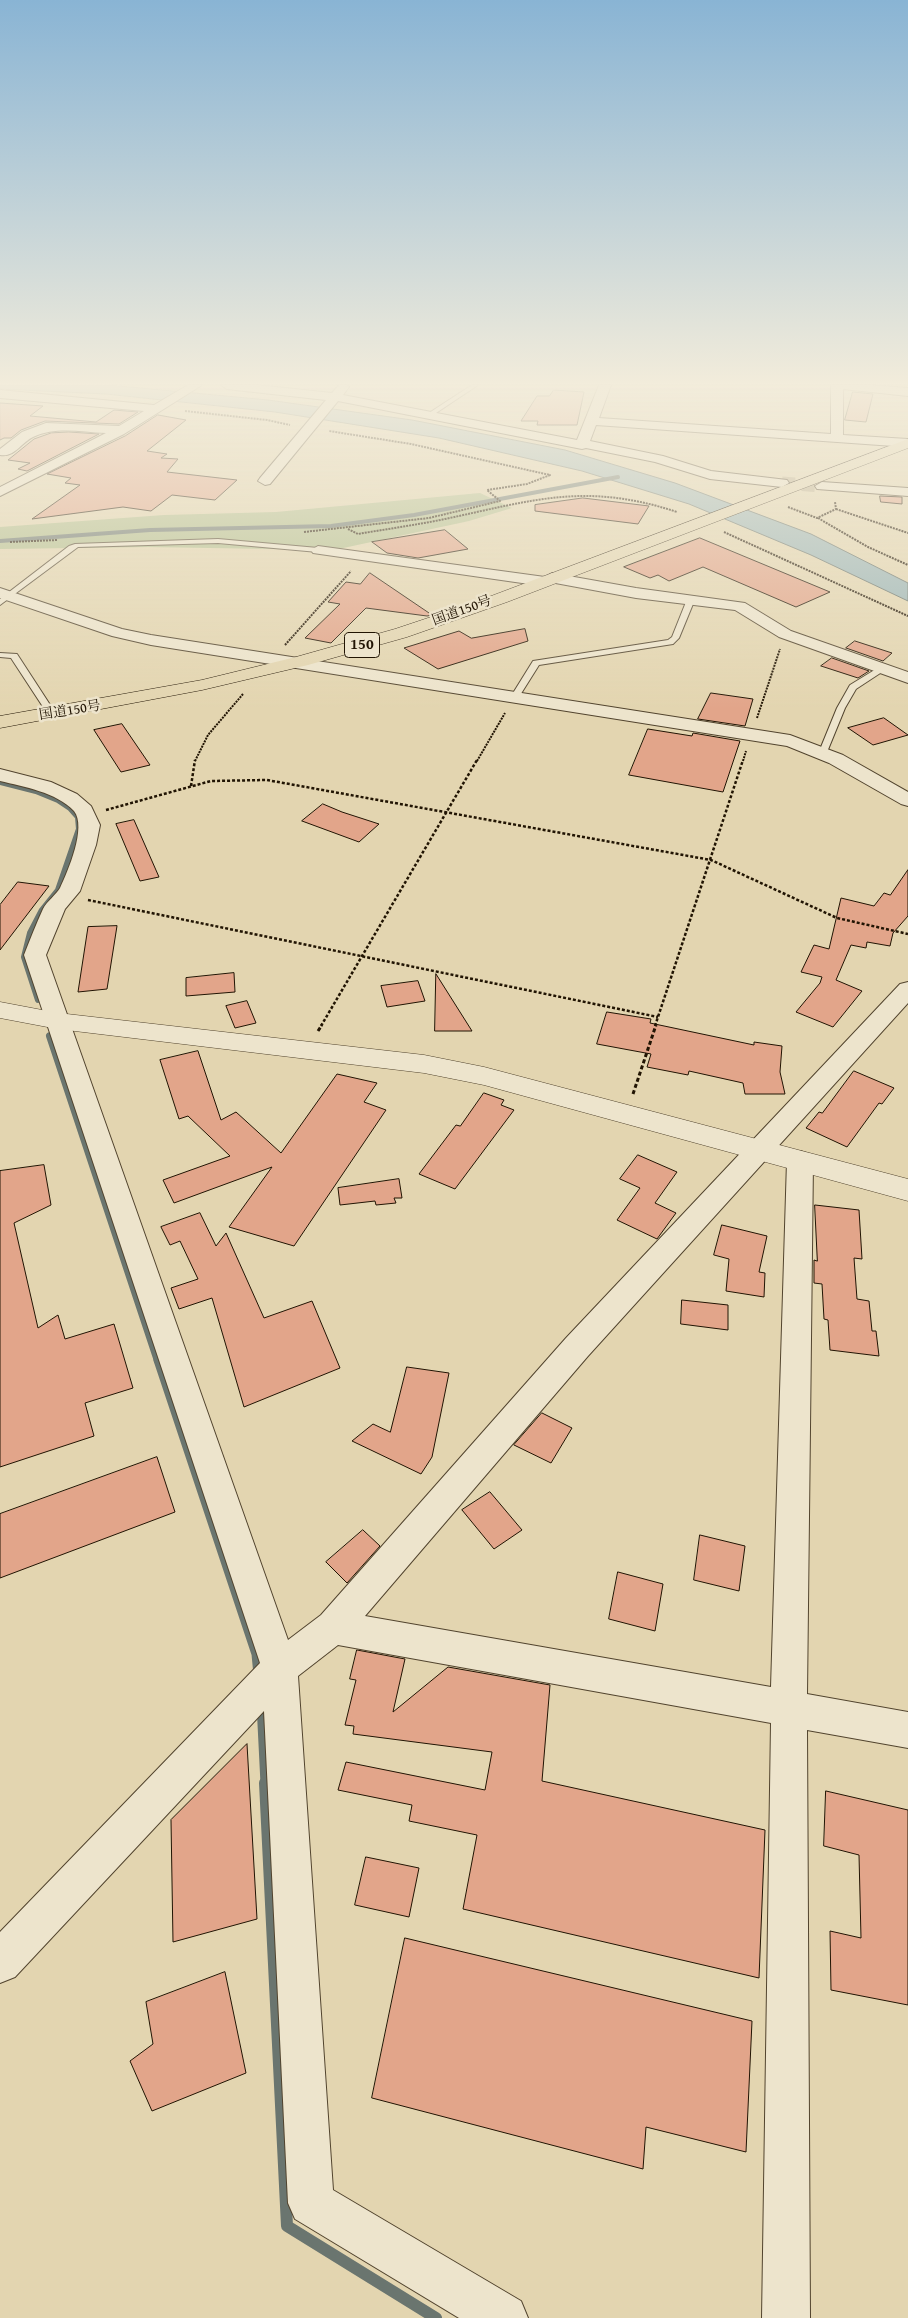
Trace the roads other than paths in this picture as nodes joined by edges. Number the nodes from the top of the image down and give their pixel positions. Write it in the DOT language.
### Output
graph roads {
  1 [pos="778,493"];
  2 [pos="318,550"];
  3 [pos="548,580"];
  4 [pos="3,597"];
  5 [pos="691,599"];
  6 [pos="0,655"];
  7 [pos="297,662"];
  8 [pos="884,668"];
  9 [pos="908,678"];
  10 [pos="514,698"];
  11 [pos="52,714"];
  12 [pos="0,722"];
  13 [pos="823,752"];
  14 [pos="0,774"];
  15 [pos="908,800"];
  16 [pos="908,989"];
  17 [pos="0,1010"];
  18 [pos="58,1021"];
  19 [pos="759,1148"];
  20 [pos="800,1161"];
  21 [pos="908,1190"];
  22 [pos="333,1627"];
  23 [pos="280,1668"];
  24 [pos="788,1708"];
  25 [pos="908,1730"];
  26 [pos="0,1962"];
  27 [pos="504,2318"];
  28 [pos="786,2318"];
  1 -- 3 [label="highway, 国道150号 / 150"];
  2 -- 3 [label="street"];
  2 -- 4 [label="lane"];
  3 -- 5 [label="street"];
  3 -- 7 [label="highway, 国道150号 / 150"];
  4 -- 7 [label="street"];
  5 -- 8 [label="street"];
  5 -- 10 [label="lane"];
  6 -- 11 [label="lane"];
  7 -- 10 [label="street"];
  7 -- 11 [label="highway, 国道150号 / 150"];
  8 -- 9 [label="street"];
  8 -- 13 [label="lane"];
  10 -- 13 [label="street"];
  11 -- 12 [label="highway, 国道150号 / 150"];
  13 -- 15 [label="street"];
  14 -- 18 [label="street"];
  16 -- 19 [label="street"];
  17 -- 18 [label="street"];
  18 -- 19 [label="street"];
  18 -- 23 [label="street"];
  19 -- 20 [label="street"];
  19 -- 22 [label="street"];
  20 -- 21 [label="street"];
  20 -- 24 [label="street"];
  22 -- 23 [label="street"];
  22 -- 24 [label="street"];
  23 -- 26 [label="street"];
  23 -- 27 [label="street"];
  24 -- 25 [label="street"];
  24 -- 28 [label="street"];
}
